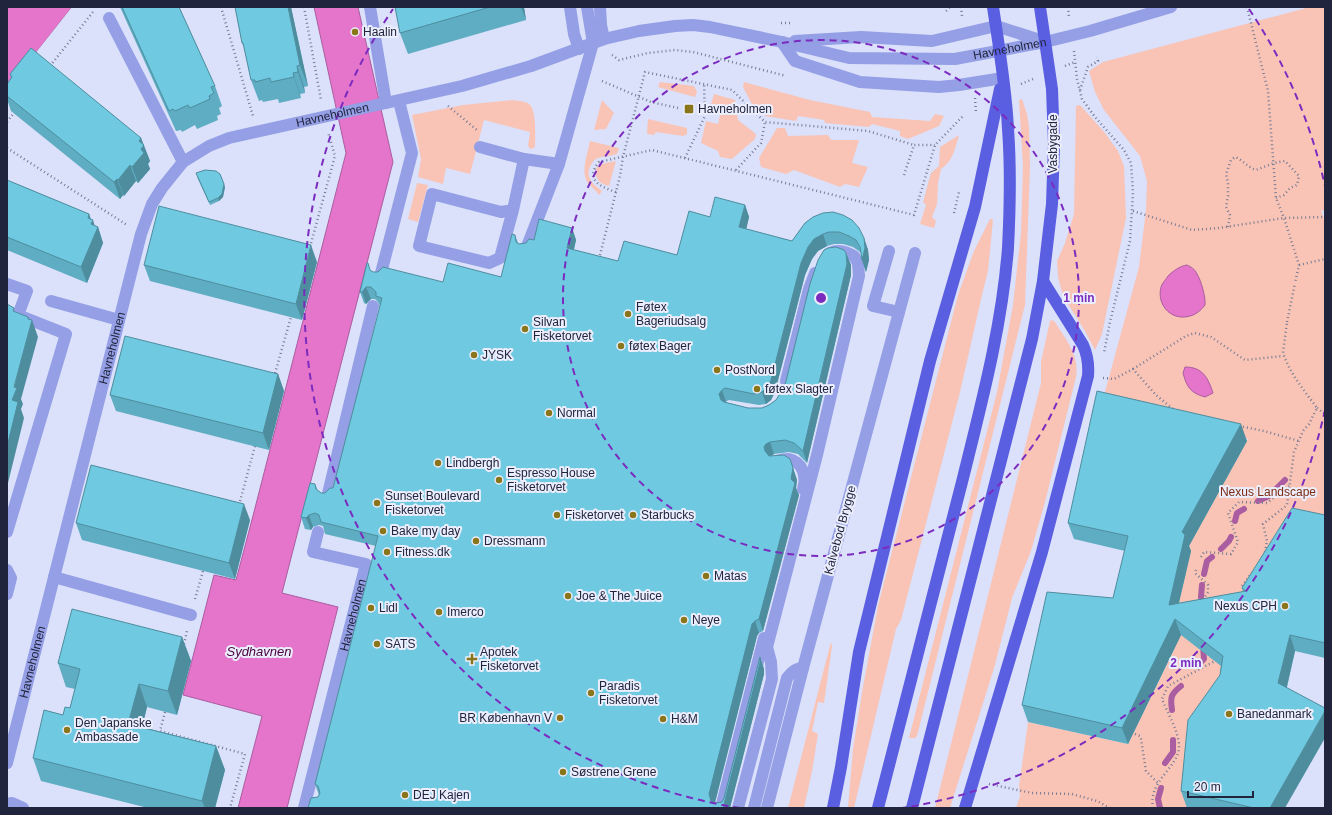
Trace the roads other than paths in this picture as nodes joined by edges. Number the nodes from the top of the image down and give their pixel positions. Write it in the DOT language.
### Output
graph roads {
  1 [pos="370,7"];
  2 [pos="570,7"];
  3 [pos="587,7"];
  4 [pos="600,7"];
  5 [pos="994,7"];
  6 [pos="1040,7"];
  7 [pos="1171,7"];
  8 [pos="109,18"];
  9 [pos="996,26"];
  10 [pos="599,41"];
  11 [pos="782,42"];
  12 [pos="1045,42"];
  13 [pos="579,49"];
  14 [pos="1000,51"];
  15 [pos="1002,78"];
  16 [pos="399,100"];
  17 [pos="384,104"];
  18 [pos="480,147"];
  19 [pos="524,159"];
  20 [pos="183,162"];
  21 [pos="559,164"];
  22 [pos="513,210"];
  23 [pos="526,248"];
  24 [pos="889,251"];
  25 [pos="915,253"];
  26 [pos="380,277"];
  27 [pos="1043,281"];
  28 [pos="7,284"];
  29 [pos="50,302"];
  30 [pos="374,306"];
  31 [pos="899,312"];
  32 [pos="119,320"];
  33 [pos="782,395"];
  34 [pos="776,461"];
  35 [pos="326,498"];
  36 [pos="7,532"];
  37 [pos="318,532"];
  38 [pos="7,570"];
  39 [pos="54,577"];
  40 [pos="7,594"];
  41 [pos="191,614"];
  42 [pos="803,668"];
  43 [pos="7,763"];
  44 [pos="7,804"];
  45 [pos="309,804"];
  46 [pos="23,808"];
  47 [pos="722,808"];
  48 [pos="738,808"];
  49 [pos="754,808"];
  50 [pos="767,808"];
  51 [pos="833,808"];
  52 [pos="878,808"];
  53 [pos="912,808"];
  54 [pos="965,808"];
  1 -- 17 [label="street"];
  2 -- 13 [label="street"];
  3 -- 10 [label="street"];
  4 -- 10 [label="street"];
  5 -- 9 [label="main road"];
  6 -- 12 [label="main road, Vasbygade"];
  7 -- 12 [label="street"];
  8 -- 20 [label="street"];
  9 -- 11 [label="street, Havneholmen"];
  9 -- 12 [label="street, Havneholmen"];
  9 -- 14 [label="main road"];
  10 -- 11 [label="street, Havneholmen"];
  10 -- 13 [label="street, Havneholmen"];
  10 -- 21 [label="street"];
  11 -- 14 [label="street, Havneholmen"];
  11 -- 15 [label="street"];
  12 -- 14 [label="street, Havneholmen"];
  12 -- 27 [label="main road, Vasbygade"];
  13 -- 16 [label="street, Havneholmen"];
  14 -- 15 [label="main road"];
  15 -- 51 [label="main road"];
  15 -- 52 [label="main road"];
  16 -- 17 [label="street, Havneholmen"];
  16 -- 26 [label="street"];
  17 -- 20 [label="street, Havneholmen"];
  18 -- 19 [label="street"];
  19 -- 21 [label="street"];
  19 -- 22 [label="street"];
  20 -- 32 [label="street, Havneholmen"];
  21 -- 23 [label="street"];
  22 -- 22 [label="street"];
  24 -- 31 [label="street"];
  25 -- 31 [label="street, Kalvebod Brygge"];
  27 -- 53 [label="main road"];
  27 -- 54 [label="main road"];
  28 -- 36 [label="street"];
  29 -- 32 [label="street"];
  30 -- 35 [label="street"];
  31 -- 42 [label="street, Kalvebod Brygge"];
  32 -- 39 [label="street, Havneholmen"];
  33 -- 48 [label="street"];
  34 -- 47 [label="street"];
  37 -- 45 [label="street, Havneholmen"];
  38 -- 40 [label="street"];
  39 -- 41 [label="street"];
  39 -- 43 [label="street, Havneholmen"];
  42 -- 49 [label="street"];
  42 -- 50 [label="street, Kalvebod Brygge"];
  44 -- 46 [label="street"];
}
